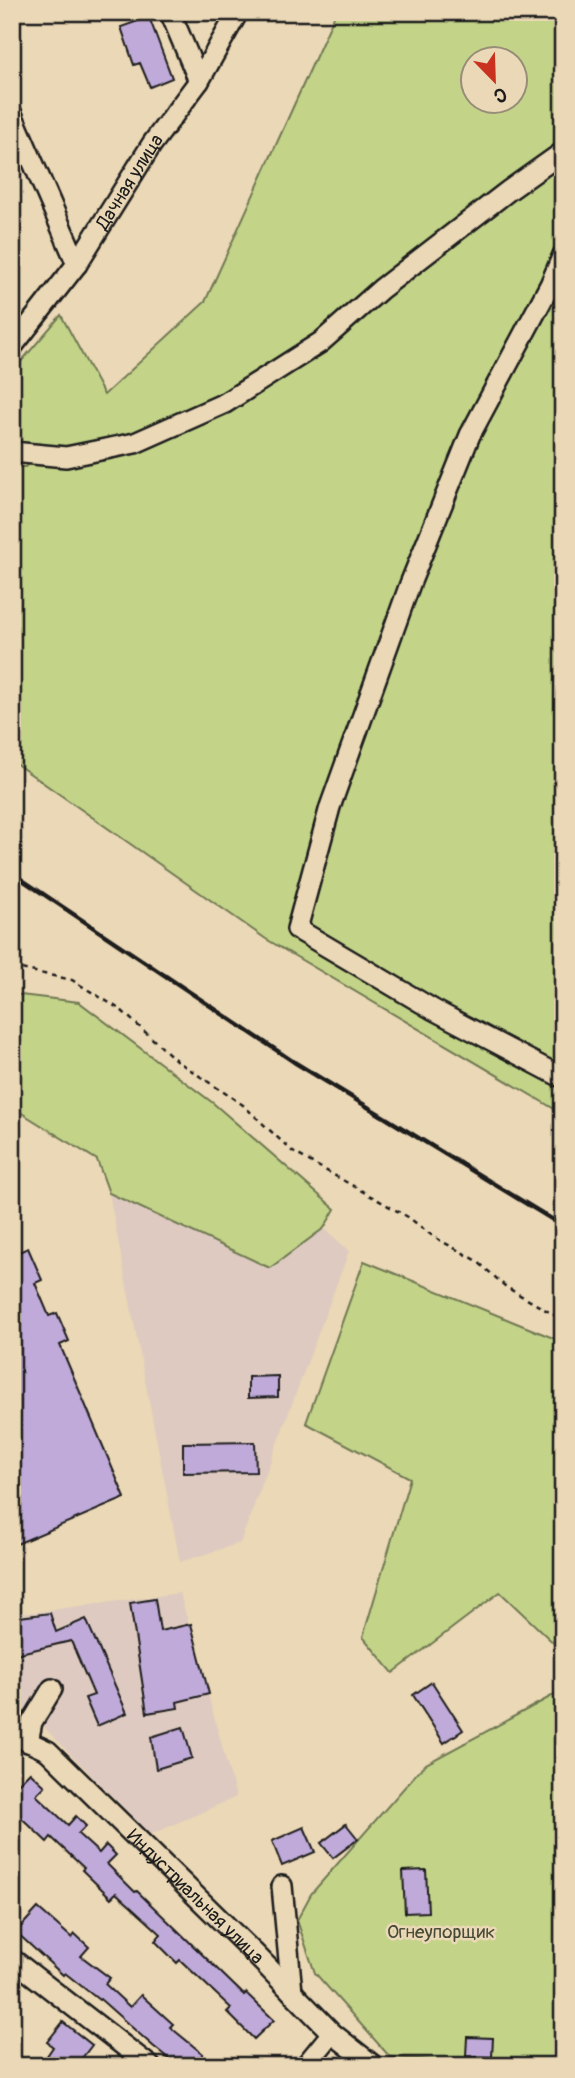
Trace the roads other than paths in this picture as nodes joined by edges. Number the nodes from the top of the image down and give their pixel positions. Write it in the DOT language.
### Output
graph roads {
  1 [pos="170,12"];
  2 [pos="238,12"];
  3 [pos="199,81"];
  4 [pos="12,114"];
  5 [pos="563,152"];
  6 [pos="563,255"];
  7 [pos="77,264"];
  8 [pos="12,346"];
  9 [pos="12,453"];
  10 [pos="563,1078"];
  11 [pos="52,1689"];
  12 [pos="20,1738"];
  13 [pos="282,1886"];
  14 [pos="12,1959"];
  15 [pos="292,1992"];
  16 [pos="332,2033"];
  17 [pos="150,2066"];
  18 [pos="305,2066"];
  19 [pos="374,2066"];
  1 -- 3 [label="street"];
  2 -- 3 [label="street, Дачная улица"];
  3 -- 7 [label="street, Дачная улица"];
  4 -- 7 [label="street"];
  5 -- 9 [label="street"];
  6 -- 10 [label="street"];
  7 -- 8 [label="street, Дачная улица"];
  11 -- 12 [label="street"];
  12 -- 15 [label="street, Индустриальная улица"];
  13 -- 15 [label="street"];
  14 -- 17 [label="street"];
  15 -- 16 [label="street, Индустриальная улица"];
  16 -- 18 [label="street"];
  16 -- 19 [label="street, Индустриальная улица"];
}
